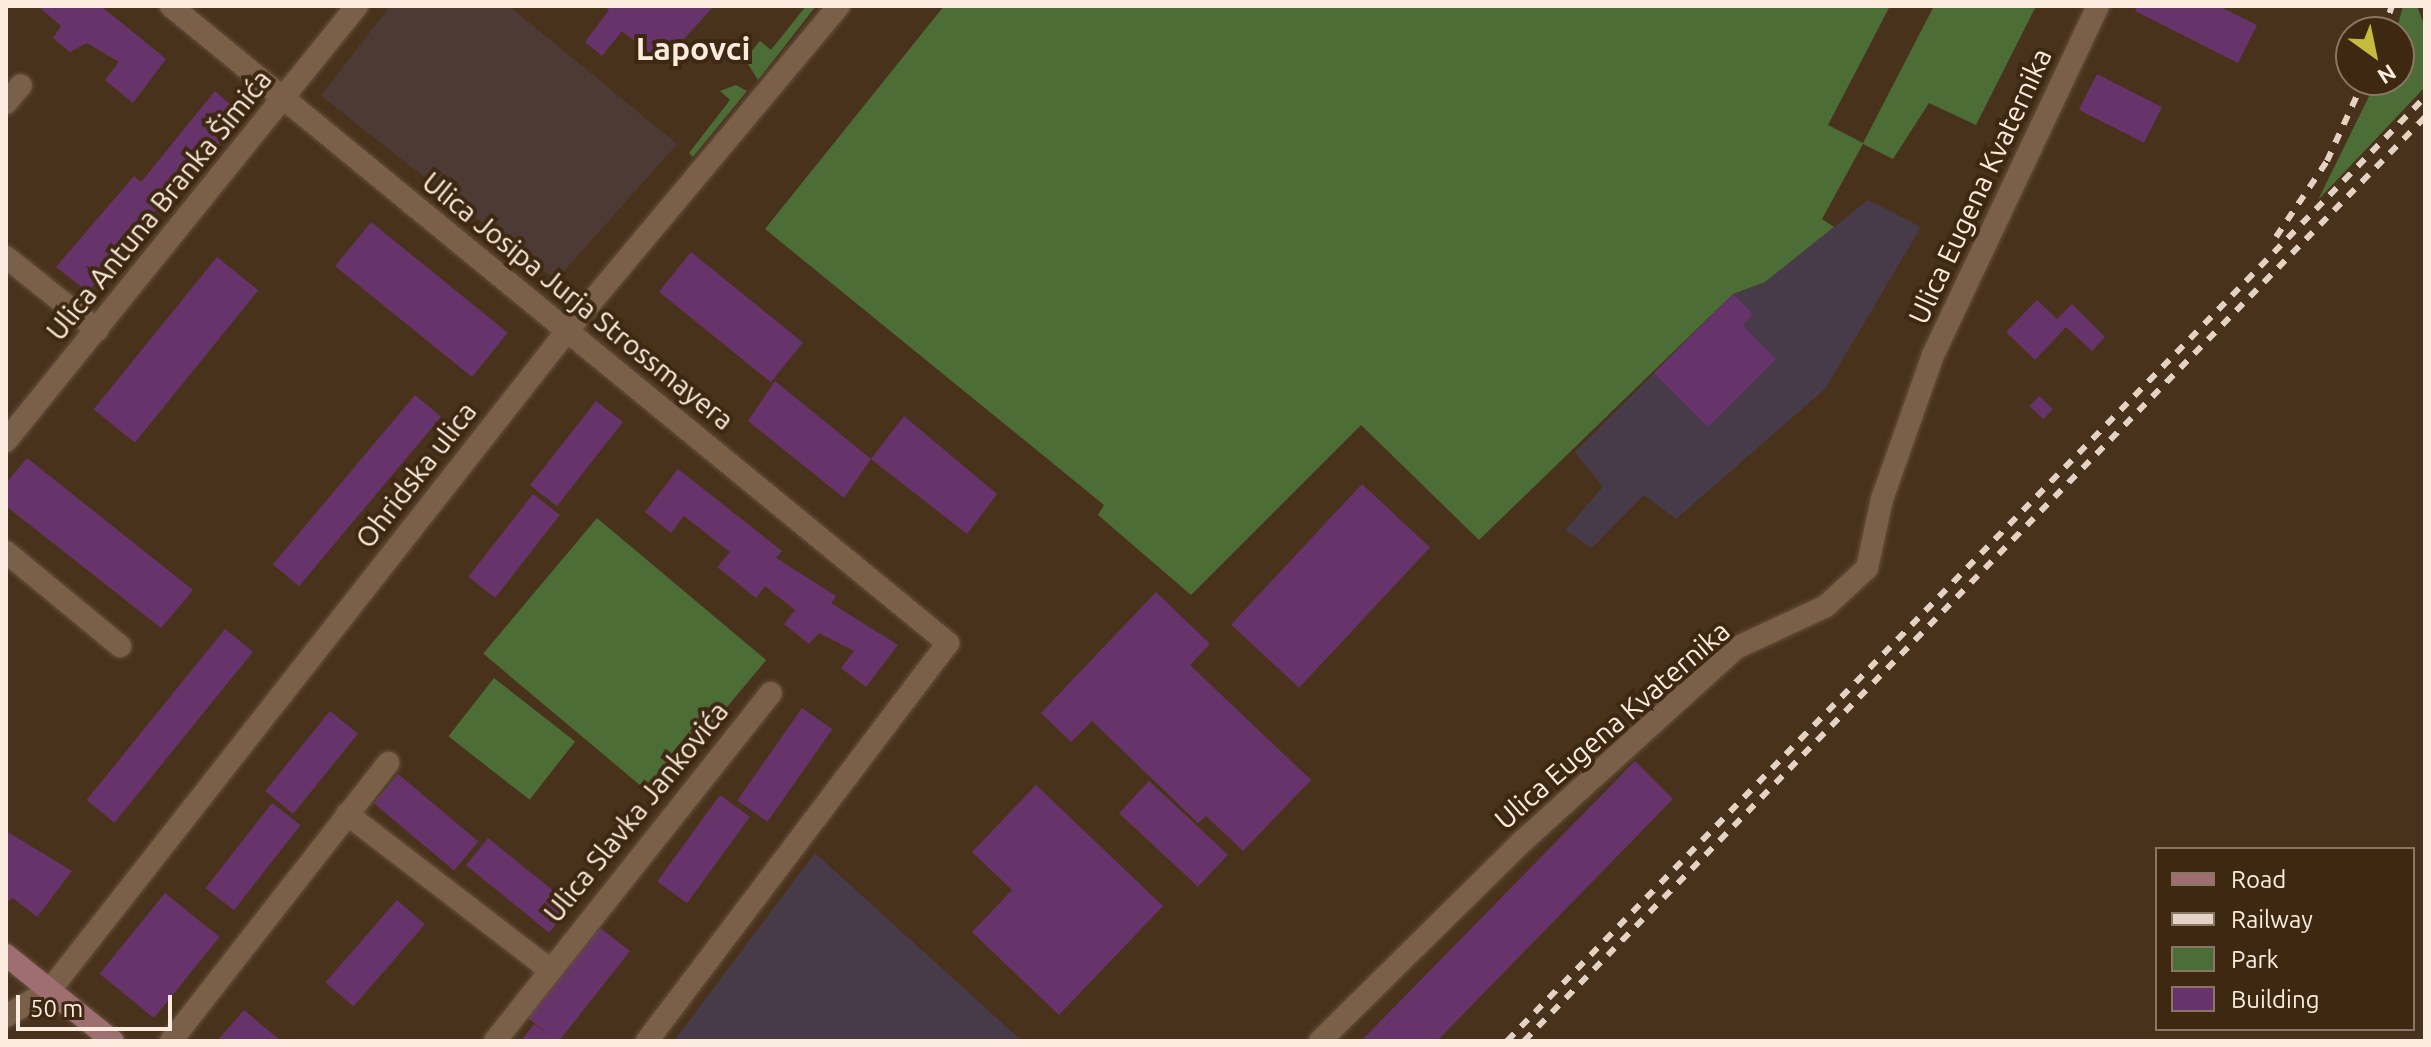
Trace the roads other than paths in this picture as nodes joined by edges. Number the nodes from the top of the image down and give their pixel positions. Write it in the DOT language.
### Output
graph roads {
  1 [pos="171,6"];
  2 [pos="357,6"];
  3 [pos="839,6"];
  4 [pos="2098,6"];
  5 [pos="21,85"];
  6 [pos="285,100"];
  7 [pos="6,103"];
  8 [pos="6,257"];
  9 [pos="97,330"];
  10 [pos="567,331"];
  11 [pos="6,441"];
  12 [pos="6,552"];
  13 [pos="120,646"];
  14 [pos="771,693"];
  15 [pos="388,763"];
  16 [pos="347,814"];
  17 [pos="6,955"];
  18 [pos="548,968"];
  19 [pos="50,990"];
  20 [pos="6,1016"];
  21 [pos="113,1041"];
  22 [pos="171,1041"];
  23 [pos="495,1041"];
  24 [pos="647,1041"];
  25 [pos="1320,1041"];
  1 -- 6 [label="street, Ulica Josipa Jurja Strossmayera"];
  2 -- 6 [label="street, Ulica Antuna Branka Šimića"];
  3 -- 10 [label="street, Ohridska ulica"];
  4 -- 25 [label="street, Ulica Eugena Kvaternika"];
  5 -- 7 [label="street"];
  6 -- 9 [label="street, Ulica Antuna Branka Šimića"];
  6 -- 10 [label="street, Ulica Josipa Jurja Strossmayera"];
  8 -- 9 [label="street"];
  9 -- 11 [label="street, Ulica Antuna Branka Šimića"];
  10 -- 19 [label="street, Ohridska ulica"];
  10 -- 24 [label="street, Ulica Josipa Jurja Strossmayera"];
  12 -- 13 [label="street"];
  14 -- 18 [label="street, Ulica Slavka Jankovića"];
  15 -- 16 [label="street"];
  16 -- 18 [label="street, Ulica Slavka Jankovića"];
  16 -- 22 [label="street"];
  17 -- 19 [label="main road"];
  18 -- 23 [label="street, Ulica Slavka Jankovića"];
  19 -- 20 [label="street"];
  19 -- 21 [label="main road"];
}
